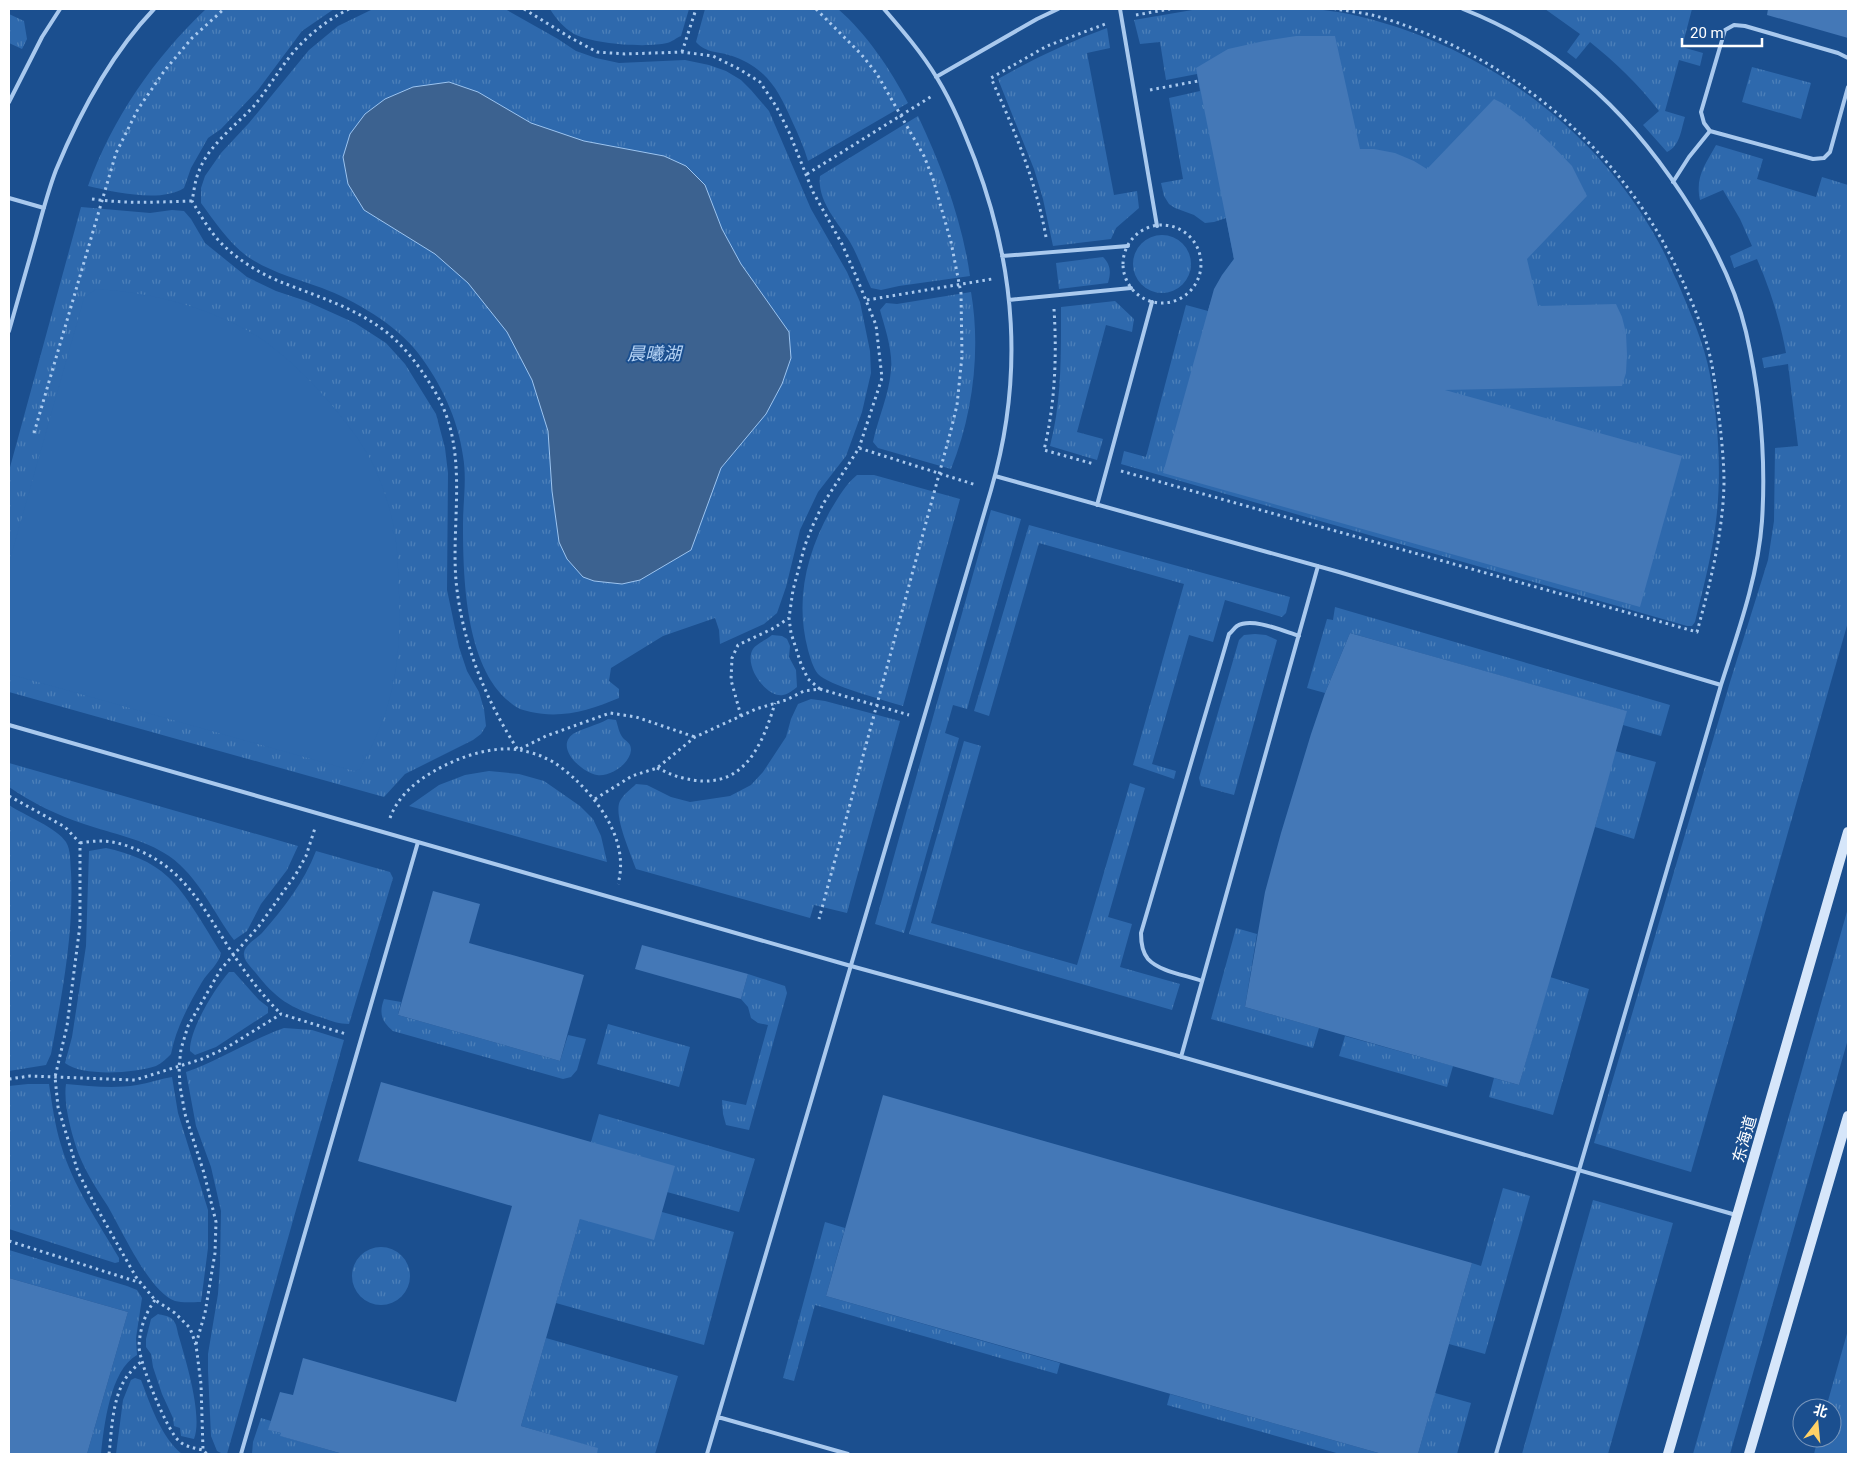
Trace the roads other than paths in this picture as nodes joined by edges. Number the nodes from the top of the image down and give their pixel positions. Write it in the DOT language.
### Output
graph roads {
  1 [pos="60,9"];
  2 [pos="154,9"];
  3 [pos="884,9"];
  4 [pos="1058,9"];
  5 [pos="1120,9"];
  6 [pos="1463,9"];
  7 [pos="1848,58"];
  8 [pos="936,76"];
  9 [pos="1848,87"];
  10 [pos="9,102"];
  11 [pos="1710,131"];
  12 [pos="1674,182"];
  13 [pos="9,198"];
  14 [pos="44,208"];
  15 [pos="1157,226"];
  16 [pos="1128,246"];
  17 [pos="1002,256"];
  18 [pos="1131,288"];
  19 [pos="1009,300"];
  20 [pos="1152,302"];
  21 [pos="9,331"];
  22 [pos="995,476"];
  23 [pos="1097,505"];
  24 [pos="1318,566"];
  25 [pos="1299,636"];
  26 [pos="1721,685"];
  27 [pos="9,725"];
  28 [pos="1848,832"];
  29 [pos="418,842"];
  30 [pos="851,966"];
  31 [pos="1202,981"];
  32 [pos="1181,1057"];
  33 [pos="1848,1116"];
  34 [pos="1578,1170"];
  35 [pos="1737,1216"];
  36 [pos="718,1417"];
  37 [pos="241,1454"];
  38 [pos="708,1454"];
  39 [pos="848,1454"];
  40 [pos="1496,1454"];
  41 [pos="1668,1454"];
  42 [pos="1750,1454"];
  1 -- 10 [label="lane"];
  2 -- 14 [label="lane"];
  3 -- 8 [label="lane"];
  4 -- 8 [label="lane"];
  5 -- 15 [label="lane"];
  6 -- 12 [label="lane"];
  7 -- 11 [label="lane"];
  8 -- 17 [label="lane"];
  9 -- 11 [label="lane"];
  11 -- 12 [label="lane"];
  12 -- 26 [label="lane"];
  13 -- 14 [label="lane"];
  14 -- 21 [label="lane"];
  16 -- 17 [label="lane"];
  17 -- 19 [label="lane"];
  18 -- 19 [label="lane"];
  19 -- 22 [label="lane"];
  20 -- 23 [label="lane"];
  22 -- 23 [label="lane"];
  22 -- 30 [label="lane"];
  23 -- 24 [label="lane"];
  24 -- 25 [label="lane"];
  24 -- 26 [label="lane"];
  25 -- 31 [label="lane"];
  25 -- 31 [label="lane"];
  26 -- 34 [label="lane"];
  27 -- 29 [label="lane"];
  28 -- 35 [label="main road, 东海道"];
  29 -- 30 [label="lane"];
  29 -- 37 [label="lane"];
  30 -- 32 [label="lane"];
  30 -- 36 [label="lane"];
  31 -- 32 [label="lane"];
  32 -- 34 [label="lane"];
  33 -- 42 [label="main road"];
  34 -- 35 [label="lane"];
  34 -- 40 [label="lane"];
  35 -- 41 [label="main road, 东海道"];
  36 -- 38 [label="lane"];
  36 -- 39 [label="lane"];
}
